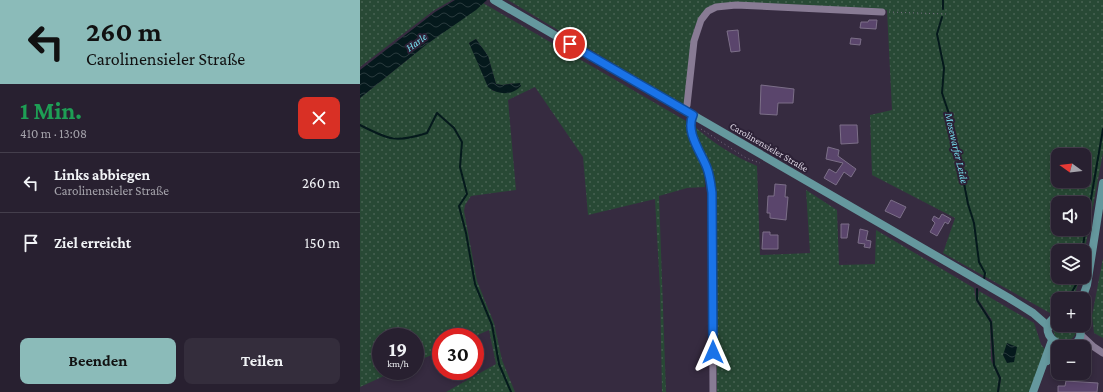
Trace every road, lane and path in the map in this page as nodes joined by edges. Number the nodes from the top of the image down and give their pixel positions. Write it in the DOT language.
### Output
graph roads {
  1 [pos="495,1"];
  2 [pos="882,12"];
  3 [pos="946,14"];
  4 [pos="684,110"];
  5 [pos="693,115"];
  6 [pos="1103,182"];
  7 [pos="1084,292"];
  8 [pos="1033,312"];
  9 [pos="1051,316"];
  10 [pos="1051,324"];
  11 [pos="1049,327"];
  12 [pos="1080,334"];
  13 [pos="1052,340"];
  14 [pos="1076,340"];
  15 [pos="1051,343"];
  16 [pos="1091,346"];
  17 [pos="1094,347"];
  18 [pos="1103,352"];
  19 [pos="1051,357"];
  20 [pos="1044,365"];
  21 [pos="713,392"];
  22 [pos="1033,392"];
  1 -- 4 [label="main road, Carolinensieler Straße"];
  2 -- 3 [label="path"];
  2 -- 4 [label="street"];
  4 -- 5 [label="main road, Carolinensieler Straße"];
  5 -- 8 [label="main road, Carolinensieler Straße"];
  5 -- 21 [label="street"];
  6 -- 7 [label="main road"];
  8 -- 9 [label="main road, Carolinensieler Straße"];
  8 -- 11 [label="main road, Carolinensieler Straße"];
  10 -- 11 [label="main road"];
  11 -- 13 [label="main road"];
  12 -- 14 [label="main road"];
  12 -- 17 [label="street"];
  15 -- 20 [label="main road"];
  16 -- 17 [label="street"];
  17 -- 18 [label="street"];
  19 -- 20 [label="main road"];
  20 -- 22 [label="main road"];
}
